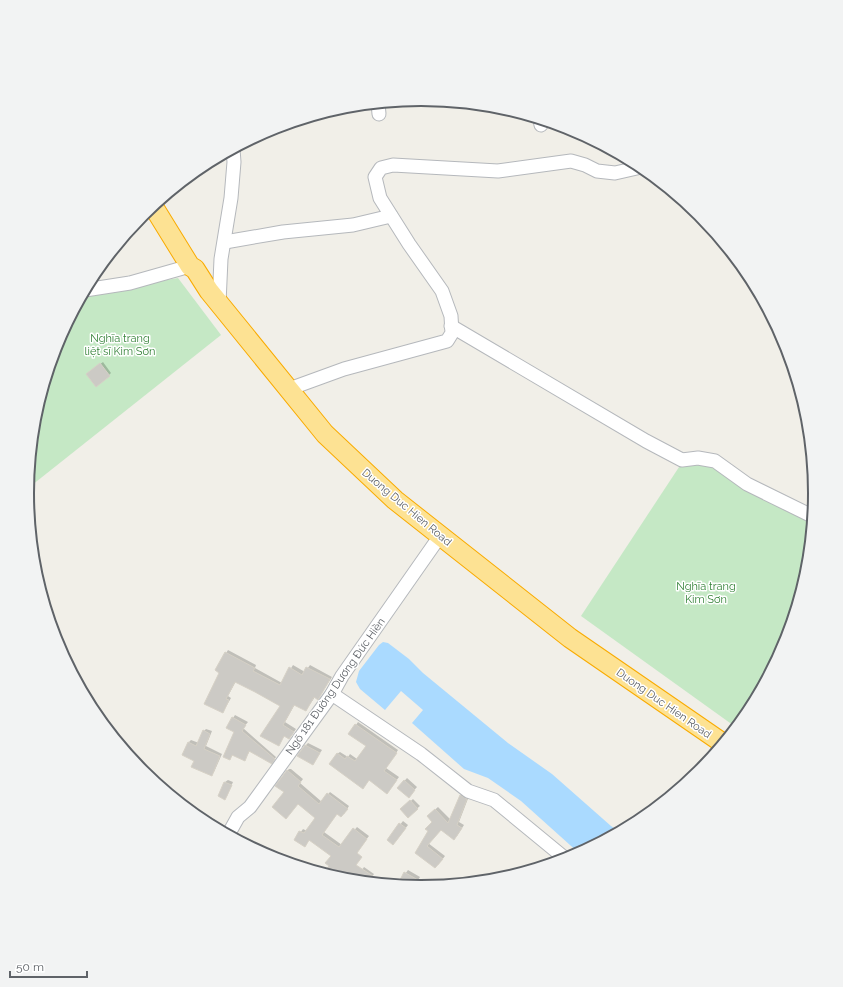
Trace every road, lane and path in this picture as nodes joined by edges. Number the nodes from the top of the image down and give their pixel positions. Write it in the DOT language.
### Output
graph roads {
  1 [pos="233,155"];
  2 [pos="633,169"];
  3 [pos="156,211"];
  4 [pos="391,216"];
  5 [pos="224,242"];
  6 [pos="190,266"];
  7 [pos="93,289"];
  8 [pos="219,303"];
  9 [pos="451,326"];
  10 [pos="289,389"];
  11 [pos="808,514"];
  12 [pos="440,536"];
  13 [pos="332,694"];
  14 [pos="719,741"];
  15 [pos="231,830"];
  16 [pos="561,855"];
  1 -- 5 [label="street"];
  2 -- 4 [label="street"];
  3 -- 6 [label="highway, Duong Duc Hien Road"];
  4 -- 5 [label="street"];
  4 -- 9 [label="street"];
  5 -- 8 [label="street"];
  6 -- 7 [label="street"];
  6 -- 8 [label="highway, Duong Duc Hien Road"];
  8 -- 10 [label="highway, Duong Duc Hien Road"];
  9 -- 10 [label="street"];
  9 -- 11 [label="street"];
  10 -- 12 [label="highway, Duong Duc Hien Road"];
  12 -- 13 [label="street, Ngõ 181 Đường Dương Đức Hiền"];
  12 -- 14 [label="highway, Duong Duc Hien Road"];
  13 -- 15 [label="street, Ngõ 181 Đường Dương Đức Hiền"];
  13 -- 16 [label="street"];
}
